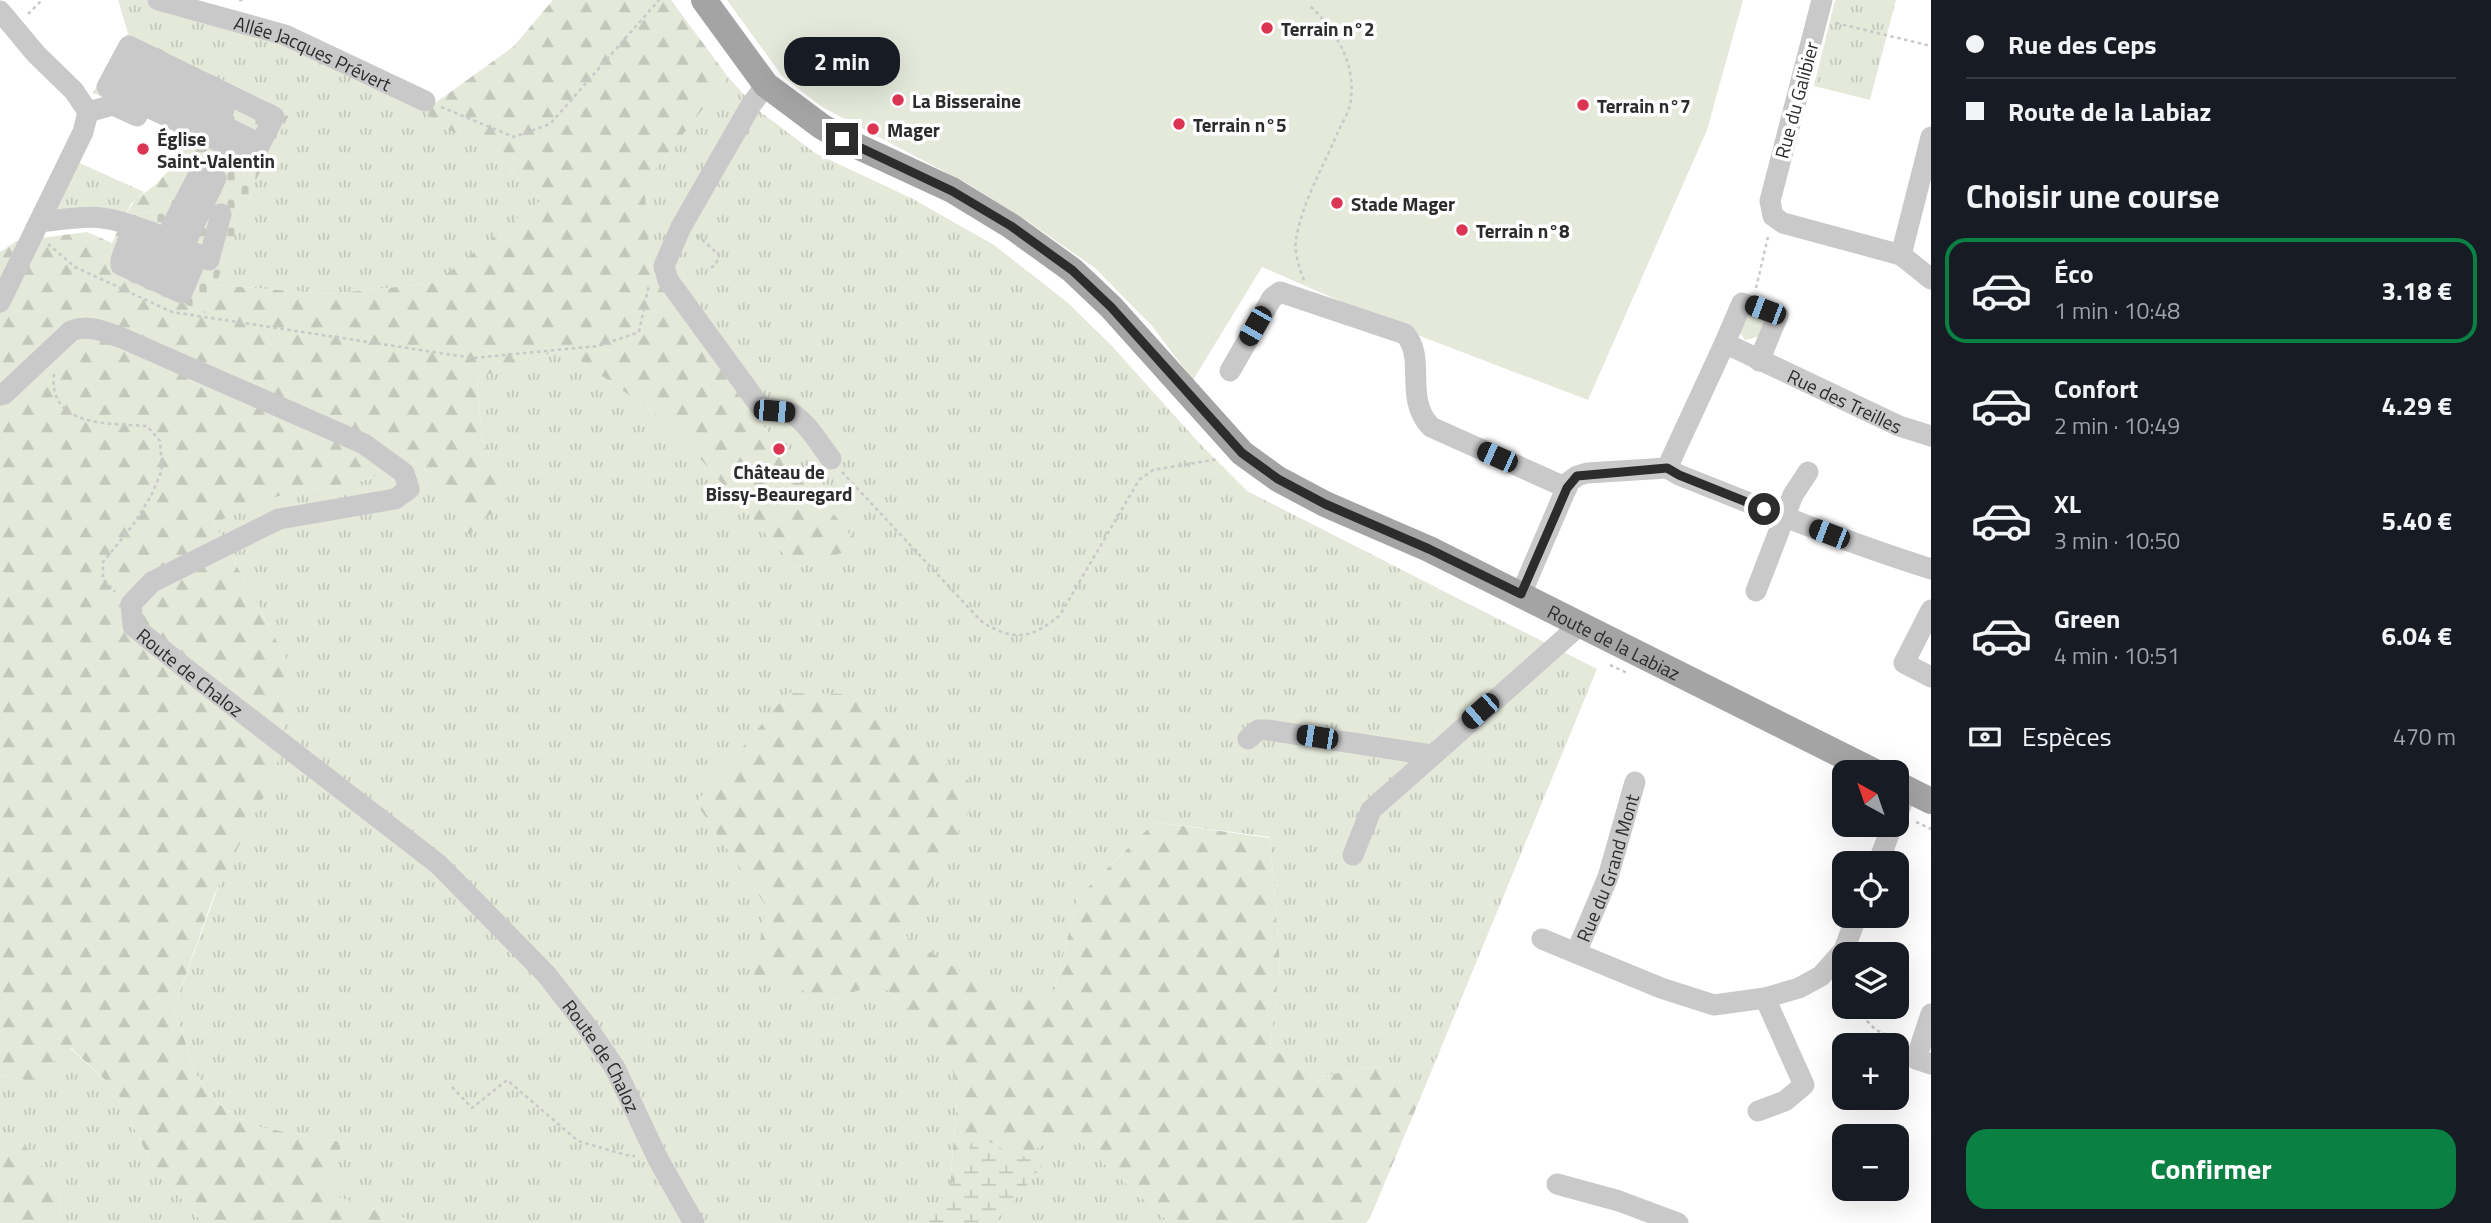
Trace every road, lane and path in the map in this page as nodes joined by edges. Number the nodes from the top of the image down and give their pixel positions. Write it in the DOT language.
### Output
graph roads {
  1 [pos="158,0"];
  2 [pos="659,0"];
  3 [pos="704,0"];
  4 [pos="1309,5"];
  5 [pos="1820,10"];
  6 [pos="0,11"];
  7 [pos="1931,46"];
  8 [pos="766,85"];
  9 [pos="425,101"];
  10 [pos="196,104"];
  11 [pos="88,112"];
  12 [pos="1931,137"];
  13 [pos="1772,208"];
  14 [pos="221,214"];
  15 [pos="133,226"];
  16 [pos="37,227"];
  17 [pos="681,227"];
  18 [pos="171,252"];
  19 [pos="1901,255"];
  20 [pos="664,266"];
  21 [pos="711,268"];
  22 [pos="1931,279"];
  23 [pos="151,280"];
  24 [pos="0,302"];
  25 [pos="1313,302"];
  26 [pos="1752,305"];
  27 [pos="1723,346"];
  28 [pos="1759,361"];
  29 [pos="1230,371"];
  30 [pos="55,372"];
  31 [pos="0,394"];
  32 [pos="1931,436"];
  33 [pos="1213,450"];
  34 [pos="831,459"];
  35 [pos="1667,468"];
  36 [pos="1808,472"];
  37 [pos="1567,488"];
  38 [pos="1785,517"];
  39 [pos="1931,569"];
  40 [pos="1756,591"];
  41 [pos="1521,594"];
  42 [pos="134,600"];
  43 [pos="1931,610"];
  44 [pos="1581,624"];
  45 [pos="1931,677"];
  46 [pos="1248,739"];
  47 [pos="1431,755"];
  48 [pos="1848,760"];
  49 [pos="1635,782"];
  50 [pos="1909,790"];
  51 [pos="1931,801"];
  52 [pos="1353,855"];
  53 [pos="1852,928"];
  54 [pos="1542,939"];
  55 [pos="1576,953"];
  56 [pos="1765,998"];
  57 [pos="1931,1014"];
  58 [pos="1865,1019"];
  59 [pos="1926,1056"];
  60 [pos="452,1087"];
  61 [pos="1758,1111"];
  62 [pos="658,1159"];
  63 [pos="1557,1184"];
  64 [pos="694,1223"];
  65 [pos="1678,1223"];
  1 -- 9 [label="street, Allée Jacques Prévert"];
  2 -- 9 [label="path"];
  3 -- 8 [label="main road, Route de la Labiaz"];
  4 -- 25 [label="path"];
  5 -- 7 [label="path"];
  5 -- 13 [label="street, Rue du Galibier"];
  6 -- 11 [label="street"];
  8 -- 17 [label="street"];
  8 -- 41 [label="main road, Route de la Labiaz"];
  10 -- 10 [label="street"];
  10 -- 10 [label="street"];
  10 -- 11 [label="street"];
  11 -- 16 [label="street"];
  12 -- 19 [label="street"];
  13 -- 19 [label="street"];
  13 -- 26 [label="path"];
  14 -- 18 [label="street"];
  15 -- 16 [label="street"];
  15 -- 18 [label="street"];
  15 -- 23 [label="street"];
  16 -- 20 [label="path"];
  16 -- 24 [label="street"];
  17 -- 20 [label="street"];
  17 -- 21 [label="path"];
  18 -- 23 [label="street"];
  18 -- 23 [label="street"];
  19 -- 22 [label="street"];
  20 -- 34 [label="street"];
  25 -- 29 [label="street"];
  25 -- 37 [label="street"];
  26 -- 27 [label="street"];
  26 -- 28 [label="street"];
  27 -- 28 [label="street, Rue des Treilles"];
  27 -- 35 [label="street"];
  28 -- 32 [label="street, Rue des Treilles"];
  30 -- 42 [label="path"];
  31 -- 42 [label="street, Route de Chaloz"];
  33 -- 34 [label="path"];
  35 -- 37 [label="street"];
  35 -- 38 [label="street"];
  36 -- 38 [label="street"];
  37 -- 41 [label="street"];
  38 -- 39 [label="street"];
  38 -- 40 [label="street"];
  41 -- 44 [label="main road, Route de la Labiaz"];
  42 -- 62 [label="street, Route de Chaloz"];
  43 -- 45 [label="street"];
  44 -- 47 [label="street"];
  44 -- 48 [label="main road, Route de la Labiaz"];
  46 -- 47 [label="street"];
  47 -- 52 [label="street"];
  49 -- 55 [label="street, Rue du Grand Mont"];
  50 -- 51 [label="main road"];
  53 -- 56 [label="street, Rue du Grand Mont"];
  54 -- 55 [label="street, Rue du Grand Mont"];
  55 -- 56 [label="street, Rue du Grand Mont"];
  56 -- 61 [label="street"];
  57 -- 59 [label="street"];
  58 -- 59 [label="path"];
  60 -- 62 [label="path"];
  62 -- 64 [label="street, Route de Chaloz"];
  63 -- 65 [label="street"];
}
